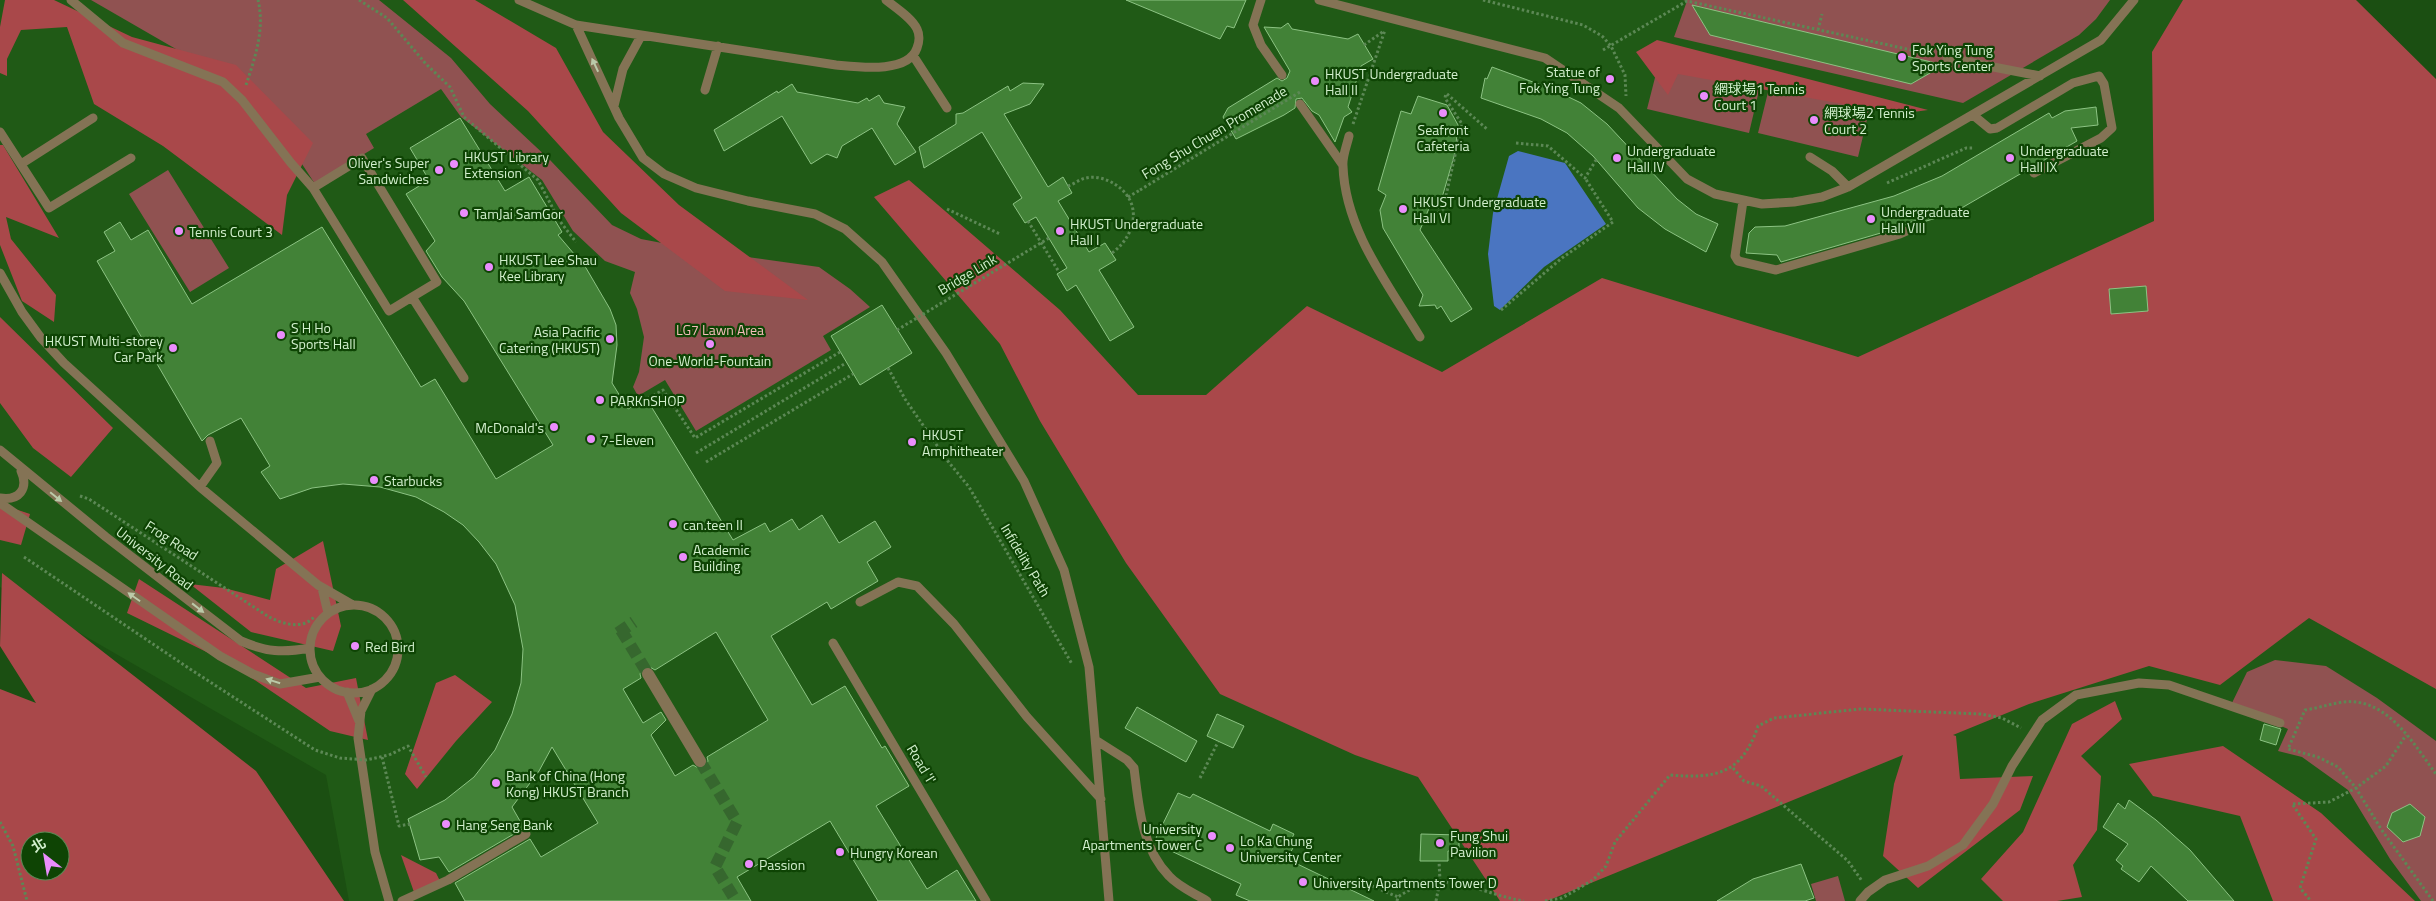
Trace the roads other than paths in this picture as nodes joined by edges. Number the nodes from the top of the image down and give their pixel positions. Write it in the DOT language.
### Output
graph roads {
  1 [pos="70,0"];
  2 [pos="519,0"];
  3 [pos="886,0"];
  4 [pos="1261,0"];
  5 [pos="1319,0"];
  6 [pos="2134,0"];
  7 [pos="576,25"];
  8 [pos="641,36"];
  9 [pos="718,46"];
  10 [pos="914,57"];
  11 [pos="1948,58"];
  12 [pos="1282,75"];
  13 [pos="2040,76"];
  14 [pos="705,90"];
  15 [pos="1300,104"];
  16 [pos="614,106"];
  17 [pos="947,108"];
  18 [pos="1973,115"];
  19 [pos="93,118"];
  20 [pos="0,132"];
  21 [pos="1349,136"];
  22 [pos="1810,157"];
  23 [pos="131,158"];
  24 [pos="21,164"];
  25 [pos="1342,164"];
  26 [pos="2034,173"];
  27 [pos="1848,187"];
  28 [pos="313,188"];
  29 [pos="1743,201"];
  30 [pos="1918,226"];
  31 [pos="0,273"];
  32 [pos="412,296"];
  33 [pos="1420,337"];
  34 [pos="464,378"];
  35 [pos="210,441"];
  36 [pos="0,450"];
  37 [pos="18,466"];
  38 [pos="200,487"];
  39 [pos="0,498"];
  40 [pos="0,503"];
  41 [pos="322,588"];
  42 [pos="860,602"];
  43 [pos="351,604"];
  44 [pos="328,613"];
  45 [pos="833,642"];
  46 [pos="310,648"];
  47 [pos="648,674"];
  48 [pos="320,677"];
  49 [pos="372,689"];
  50 [pos="348,692"];
  51 [pos="2280,723"];
  52 [pos="360,724"];
  53 [pos="1097,742"];
  54 [pos="700,761"];
  55 [pos="1101,799"];
  56 [pos="526,834"];
  57 [pos="389,901"];
  58 [pos="402,901"];
  59 [pos="986,901"];
  60 [pos="1109,901"];
  61 [pos="1207,901"];
  62 [pos="1860,901"];
  1 -- 28 [label="lane"];
  2 -- 7 [label="lane"];
  3 -- 10 [label="lane"];
  4 -- 12 [label="lane"];
  5 -- 29 [label="lane"];
  6 -- 13 [label="lane"];
  7 -- 8 [label="lane"];
  16 -- 7 [label="lane, one-way"];
  8 -- 9 [label="lane"];
  8 -- 16 [label="lane"];
  9 -- 10 [label="lane"];
  9 -- 14 [label="lane"];
  10 -- 17 [label="lane"];
  11 -- 13 [label="lane"];
  13 -- 18 [label="lane"];
  15 -- 25 [label="lane"];
  16 -- 53 [label="lane"];
  18 -- 26 [label="lane"];
  18 -- 27 [label="lane"];
  19 -- 24 [label="lane"];
  20 -- 24 [label="lane"];
  21 -- 25 [label="lane"];
  22 -- 27 [label="lane"];
  23 -- 24 [label="lane"];
  25 -- 33 [label="lane"];
  27 -- 29 [label="lane"];
  28 -- 32 [label="lane"];
  28 -- 32 [label="lane"];
  29 -- 30 [label="lane"];
  31 -- 38 [label="lane"];
  32 -- 34 [label="lane"];
  35 -- 38 [label="lane"];
  36 -- 37 [label="lane, University Road"];
  37 -- 39 [label="lane"];
  37 -- 46 [label="lane, University Road, one-way"];
  38 -- 41 [label="lane"];
  48 -- 40 [label="lane, one-way"];
  41 -- 43 [label="lane"];
  41 -- 44 [label="lane"];
  42 -- 55 [label="lane"];
  43 -- 44 [label="lane"];
  43 -- 49 [label="lane"];
  44 -- 46 [label="lane"];
  45 -- 59 [label="lane, Road 'I'"];
  46 -- 48 [label="lane"];
  47 -- 54 [label="street"];
  48 -- 50 [label="lane"];
  49 -- 50 [label="lane"];
  49 -- 52 [label="lane"];
  50 -- 52 [label="lane"];
  51 -- 62 [label="lane"];
  52 -- 57 [label="lane"];
  53 -- 55 [label="lane"];
  53 -- 61 [label="lane"];
  55 -- 60 [label="lane"];
  56 -- 58 [label="lane"];
}
